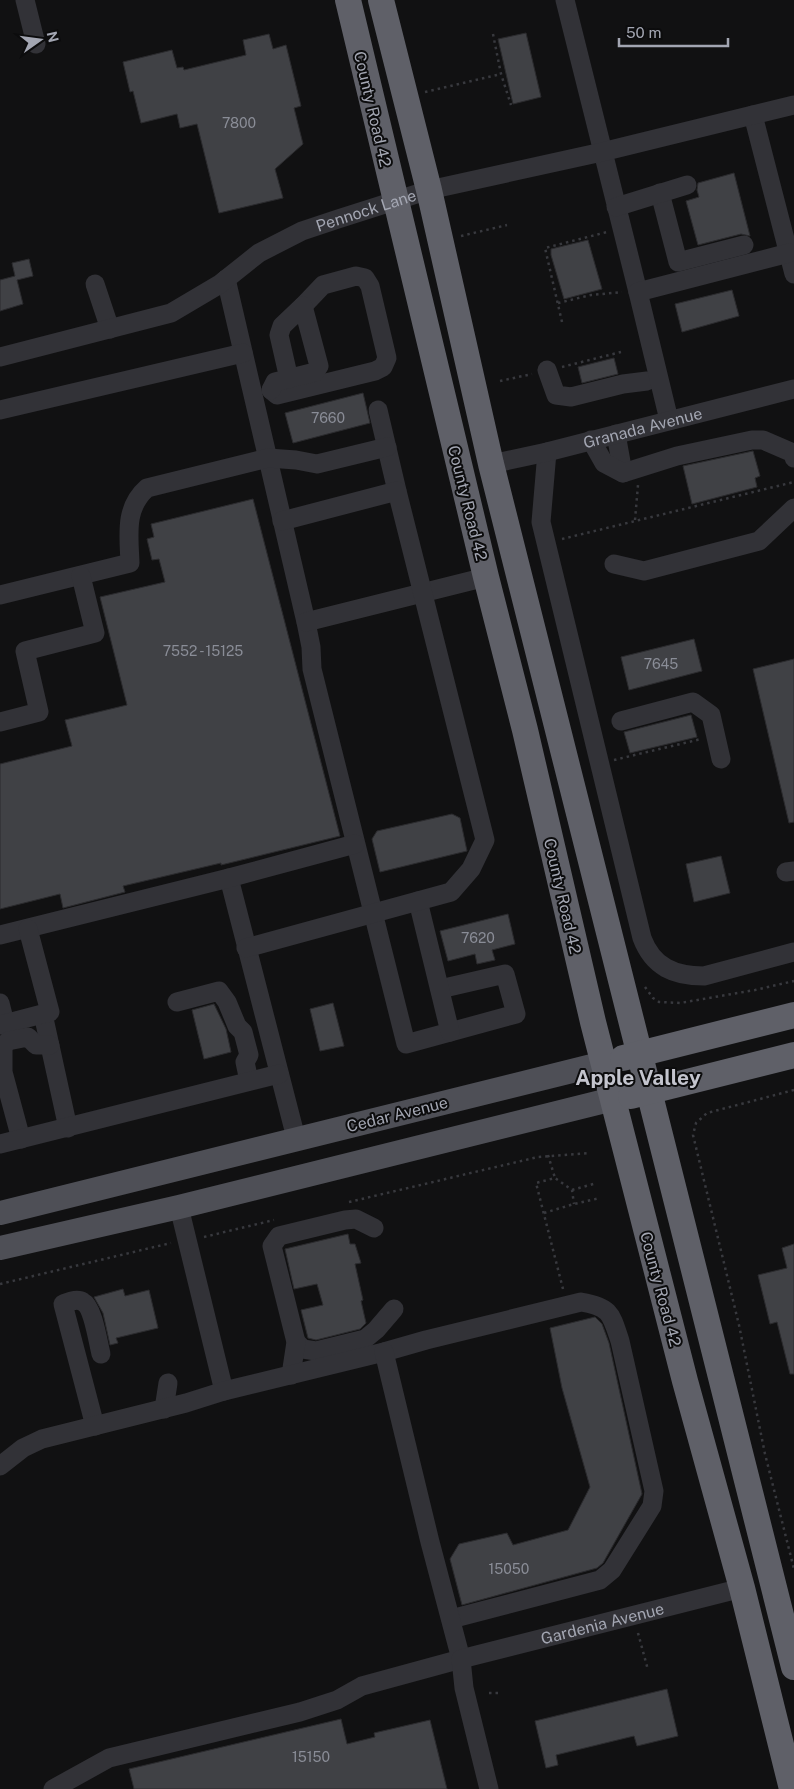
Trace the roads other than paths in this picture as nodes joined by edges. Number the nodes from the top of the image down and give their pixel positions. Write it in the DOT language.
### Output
graph roads {
  1 [pos="25,0"];
  2 [pos="348,0"];
  3 [pos="381,0"];
  4 [pos="565,0"];
  5 [pos="36,44"];
  6 [pos="794,105"];
  7 [pos="753,115"];
  8 [pos="602,152"];
  9 [pos="687,185"];
  10 [pos="428,190"];
  11 [pos="660,193"];
  12 [pos="395,201"];
  13 [pos="616,207"];
  14 [pos="744,245"];
  15 [pos="714,262"];
  16 [pos="792,264"];
  17 [pos="226,279"];
  18 [pos="95,284"];
  19 [pos="632,291"];
  20 [pos="303,306"];
  21 [pos="110,329"];
  22 [pos="243,353"];
  23 [pos="0,357"];
  24 [pos="547,370"];
  25 [pos="289,379"];
  26 [pos="647,381"];
  27 [pos="794,388"];
  28 [pos="272,390"];
  29 [pos="253,394"];
  30 [pos="0,410"];
  31 [pos="378,410"];
  32 [pos="669,420"];
  33 [pos="616,434"];
  34 [pos="591,440"];
  35 [pos="387,447"];
  36 [pos="547,452"];
  37 [pos="268,458"];
  38 [pos="794,458"];
  39 [pos="491,464"];
  40 [pos="631,477"];
  41 [pos="397,491"];
  42 [pos="794,508"];
  43 [pos="282,521"];
  44 [pos="614,564"];
  45 [pos="82,576"];
  46 [pos="486,577"];
  47 [pos="422,593"];
  48 [pos="0,595"];
  49 [pos="306,622"];
  50 [pos="622,721"];
  51 [pos="0,722"];
  52 [pos="721,759"];
  53 [pos="355,844"];
  54 [pos="229,878"];
  55 [pos="418,901"];
  56 [pos="373,914"];
  57 [pos="28,929"];
  58 [pos="0,935"];
  59 [pos="246,948"];
  60 [pos="794,952"];
  61 [pos="440,990"];
  62 [pos="177,1002"];
  63 [pos="0,1003"];
  64 [pos="42,1014"];
  65 [pos="794,1015"];
  66 [pos="3,1024"];
  67 [pos="450,1032"];
  68 [pos="43,1045"];
  69 [pos="639,1054"];
  70 [pos="794,1055"];
  71 [pos="604,1063"];
  72 [pos="279,1074"];
  73 [pos="249,1081"];
  74 [pos="648,1092"];
  75 [pos="613,1100"];
  76 [pos="68,1128"];
  77 [pos="296,1138"];
  78 [pos="21,1139"];
  79 [pos="0,1144"];
  80 [pos="179,1207"];
  81 [pos="0,1213"];
  82 [pos="374,1228"];
  83 [pos="0,1248"];
  84 [pos="394,1309"];
  85 [pos="296,1342"];
  86 [pos="384,1352"];
  87 [pos="101,1354"];
  88 [pos="291,1375"];
  89 [pos="168,1383"];
  90 [pos="224,1391"];
  91 [pos="164,1409"];
  92 [pos="95,1426"];
  93 [pos="0,1466"];
  94 [pos="742,1588"];
  95 [pos="451,1619"];
  96 [pos="461,1659"];
  97 [pos="794,1667"];
  98 [pos="53,1789"];
  99 [pos="489,1789"];
  100 [pos="792,1789"];
  1 -- 5 [label="street"];
  2 -- 12 [label="highway, County Road 42"];
  3 -- 10 [label="highway, County Road 42"];
  4 -- 8 [label="street"];
  6 -- 7 [label="street, Pennock Lane"];
  7 -- 8 [label="street, Pennock Lane"];
  7 -- 16 [label="street"];
  8 -- 10 [label="street, Pennock Lane"];
  8 -- 13 [label="street"];
  9 -- 11 [label="street"];
  10 -- 12 [label="street, Pennock Lane"];
  10 -- 39 [label="highway, County Road 42"];
  11 -- 13 [label="street"];
  11 -- 15 [label="street"];
  12 -- 17 [label="street, Pennock Lane"];
  12 -- 46 [label="highway, County Road 42"];
  13 -- 19 [label="street"];
  14 -- 15 [label="street"];
  15 -- 16 [label="street"];
  15 -- 19 [label="street"];
  17 -- 21 [label="street, Pennock Lane"];
  17 -- 22 [label="street"];
  18 -- 21 [label="street"];
  19 -- 32 [label="street"];
  20 -- 25 [label="street"];
  20 -- 25 [label="street"];
  20 -- 28 [label="street"];
  21 -- 23 [label="street, Pennock Lane"];
  22 -- 29 [label="street"];
  22 -- 30 [label="street"];
  24 -- 26 [label="street"];
  25 -- 28 [label="street"];
  27 -- 32 [label="street, Granada Avenue"];
  28 -- 29 [label="street"];
  29 -- 37 [label="street"];
  31 -- 35 [label="street"];
  32 -- 33 [label="street, Granada Avenue"];
  33 -- 34 [label="street, Granada Avenue"];
  33 -- 40 [label="street"];
  34 -- 36 [label="street, Granada Avenue"];
  34 -- 40 [label="street"];
  35 -- 37 [label="street"];
  35 -- 41 [label="street"];
  36 -- 39 [label="street, Granada Avenue"];
  36 -- 60 [label="street"];
  37 -- 43 [label="street"];
  37 -- 45 [label="street"];
  38 -- 40 [label="street"];
  39 -- 69 [label="highway, County Road 42"];
  41 -- 43 [label="street"];
  41 -- 47 [label="street"];
  42 -- 44 [label="street"];
  43 -- 49 [label="street"];
  45 -- 48 [label="street"];
  45 -- 51 [label="street"];
  46 -- 47 [label="street"];
  46 -- 71 [label="highway, County Road 42"];
  47 -- 49 [label="street"];
  47 -- 55 [label="street"];
  49 -- 53 [label="street"];
  50 -- 52 [label="street"];
  53 -- 54 [label="street"];
  53 -- 56 [label="street"];
  54 -- 57 [label="street"];
  54 -- 59 [label="street"];
  55 -- 56 [label="street"];
  55 -- 61 [label="street"];
  56 -- 59 [label="street"];
  56 -- 67 [label="street"];
  57 -- 58 [label="street"];
  57 -- 64 [label="street"];
  59 -- 72 [label="street"];
  61 -- 67 [label="street"];
  61 -- 67 [label="street"];
  62 -- 73 [label="street"];
  63 -- 66 [label="street"];
  64 -- 66 [label="street"];
  64 -- 68 [label="street"];
  65 -- 69 [label="highway, Cedar Avenue"];
  68 -- 76 [label="street"];
  68 -- 78 [label="street"];
  69 -- 71 [label="highway, Cedar Avenue"];
  69 -- 74 [label="highway, County Road 42"];
  70 -- 74 [label="highway"];
  71 -- 75 [label="highway, County Road 42"];
  71 -- 77 [label="main road, Cedar Avenue"];
  72 -- 73 [label="street"];
  72 -- 77 [label="street"];
  73 -- 76 [label="street"];
  74 -- 75 [label="highway"];
  74 -- 97 [label="highway, County Road 42"];
  75 -- 80 [label="main road"];
  75 -- 94 [label="highway, County Road 42"];
  76 -- 78 [label="street"];
  77 -- 81 [label="main road, Cedar Avenue"];
  78 -- 79 [label="street"];
  80 -- 83 [label="main road"];
  80 -- 90 [label="street"];
  82 -- 85 [label="street"];
  84 -- 85 [label="street"];
  85 -- 88 [label="street"];
  86 -- 88 [label="street"];
  86 -- 95 [label="street"];
  86 -- 95 [label="street"];
  87 -- 92 [label="street"];
  88 -- 90 [label="street"];
  89 -- 91 [label="street"];
  90 -- 91 [label="street"];
  91 -- 92 [label="street"];
  92 -- 93 [label="street"];
  94 -- 96 [label="street, Gardenia Avenue"];
  94 -- 100 [label="highway, County Road 42"];
  95 -- 96 [label="street"];
  96 -- 98 [label="street, Gardenia Avenue"];
  96 -- 99 [label="street"];
}
